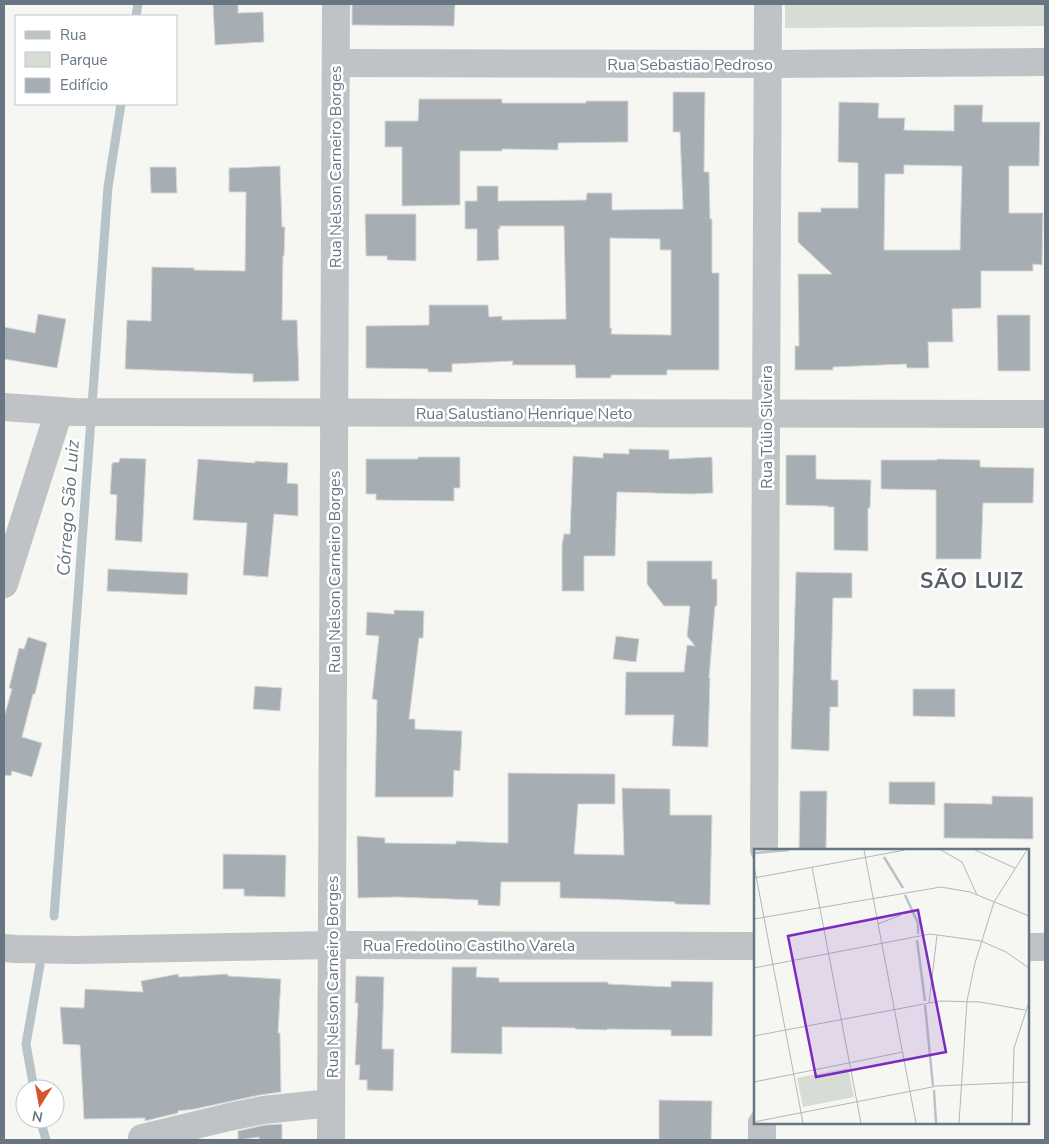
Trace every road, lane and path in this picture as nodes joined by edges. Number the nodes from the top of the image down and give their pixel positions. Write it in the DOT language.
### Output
graph roads {
  1 [pos="336,4"];
  2 [pos="768,4"];
  3 [pos="1045,62"];
  4 [pos="336,63"];
  5 [pos="768,64"];
  6 [pos="4,408"];
  7 [pos="66,412"];
  8 [pos="334,412"];
  9 [pos="766,413"];
  10 [pos="1045,414"];
  11 [pos="4,584"];
  12 [pos="764,849"];
  13 [pos="332,945"];
  14 [pos="754,946"];
  15 [pos="1029,947"];
  16 [pos="1045,947"];
  17 [pos="4,948"];
  18 [pos="332,1103"];
  19 [pos="762,1124"];
  20 [pos="142,1138"];
  21 [pos="331,1140"];
  22 [pos="762,1140"];
  1 -- 4 [label="street, Rua Nelson Carneiro Borges"];
  2 -- 5 [label="street, Rua Túlio Silveira"];
  3 -- 5 [label="street, Rua Sebastião Pedroso"];
  4 -- 5 [label="street, Rua Sebastião Pedroso"];
  4 -- 8 [label="street, Rua Nelson Carneiro Borges"];
  5 -- 9 [label="street, Rua Túlio Silveira"];
  6 -- 7 [label="street, Rua Salustiano Henrique Neto"];
  7 -- 8 [label="street, Rua Salustiano Henrique Neto"];
  7 -- 11 [label="street"];
  8 -- 9 [label="street, Rua Salustiano Henrique Neto"];
  8 -- 13 [label="street, Rua Nelson Carneiro Borges"];
  9 -- 10 [label="street, Rua Salustiano Henrique Neto"];
  9 -- 12 [label="street, Rua Túlio Silveira"];
  13 -- 14 [label="street, Rua Fredolino Castilho Varela"];
  13 -- 17 [label="street, Rua Fredolino Castilho Varela"];
  13 -- 18 [label="street, Rua Nelson Carneiro Borges"];
  15 -- 16 [label="street"];
  18 -- 20 [label="street"];
  18 -- 21 [label="street, Rua Nelson Carneiro Borges"];
  19 -- 22 [label="street"];
}
